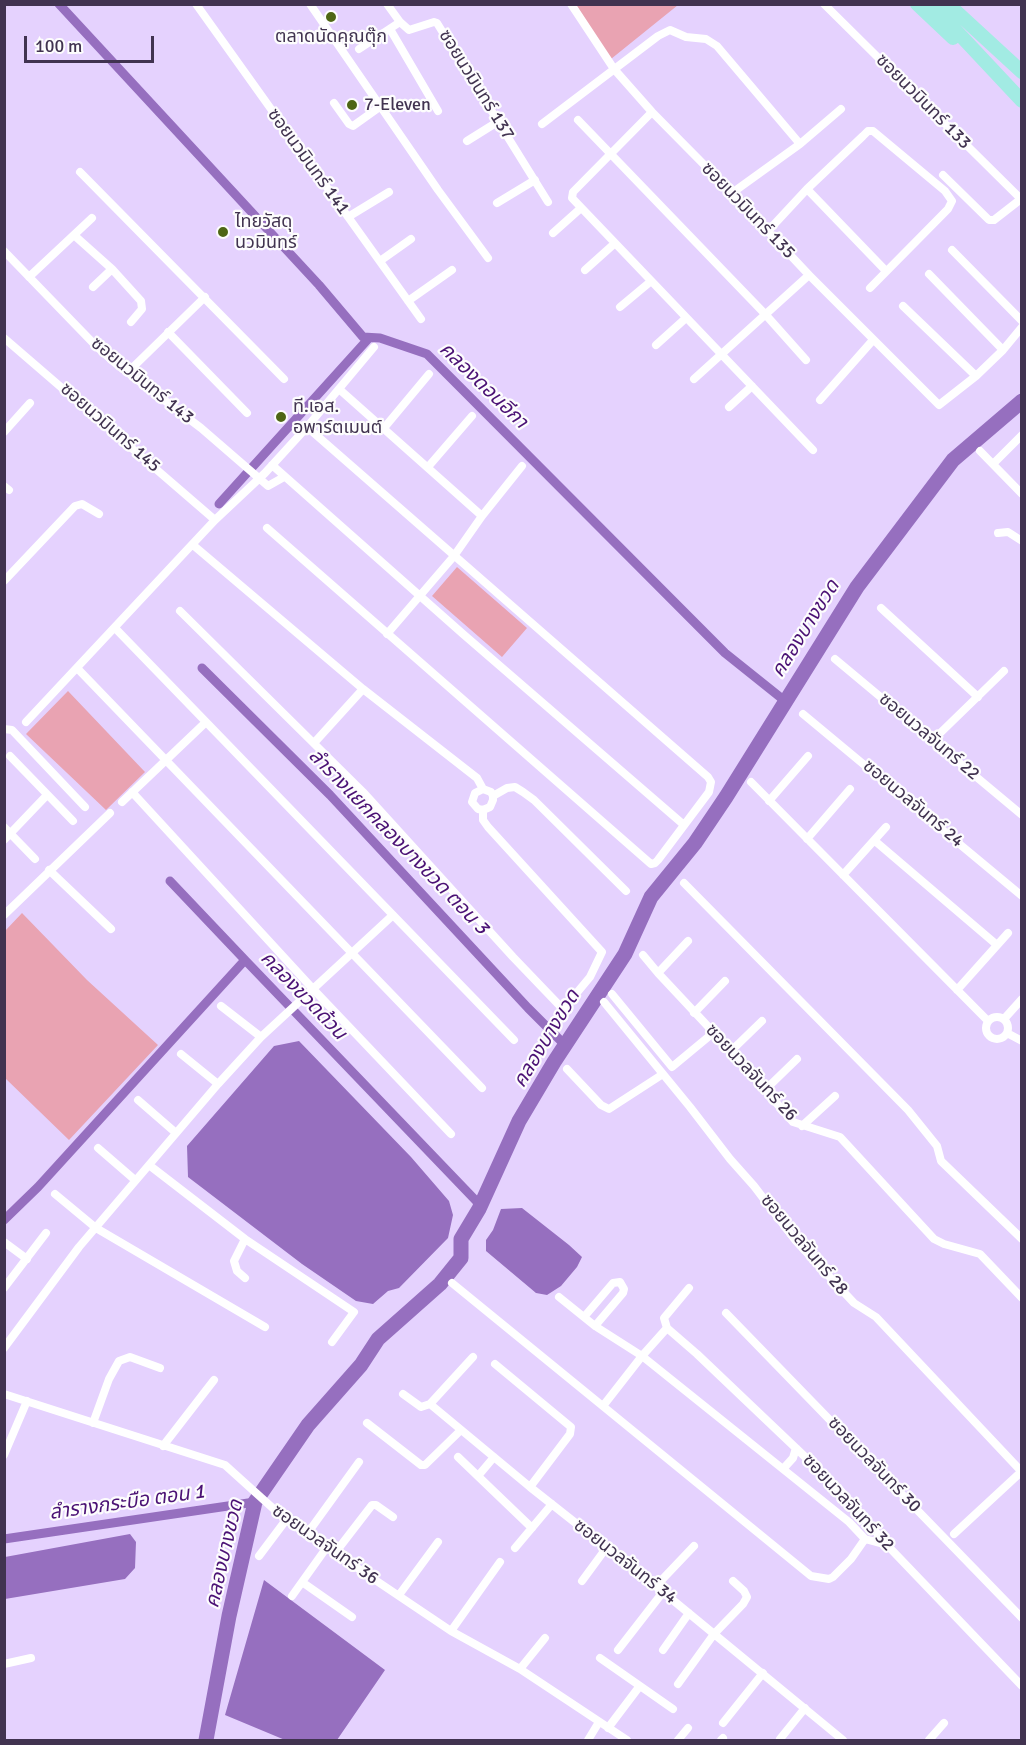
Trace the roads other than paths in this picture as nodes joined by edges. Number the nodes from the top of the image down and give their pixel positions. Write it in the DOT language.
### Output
graph roads {
  1 [pos="196,4"];
  2 [pos="310,4"];
  3 [pos="387,4"];
  4 [pos="571,4"];
  5 [pos="824,4"];
  6 [pos="917,4"];
  7 [pos="931,4"];
  8 [pos="948,4"];
  9 [pos="959,4"];
  10 [pos="400,22"];
  11 [pos="390,29"];
  12 [pos="359,49"];
  13 [pos="1004,55"];
  14 [pos="614,69"];
  15 [pos="1022,72"];
  16 [pos="1000,79"];
  17 [pos="1022,101"];
  18 [pos="334,103"];
  19 [pos="381,106"];
  20 [pos="841,109"];
  21 [pos="438,111"];
  22 [pos="652,112"];
  23 [pos="578,120"];
  24 [pos="499,121"];
  25 [pos="542,124"];
  26 [pos="467,141"];
  27 [pos="800,144"];
  28 [pos="611,155"];
  29 [pos="80,172"];
  30 [pos="943,175"];
  31 [pos="535,180"];
  32 [pos="807,189"];
  33 [pos="389,192"];
  34 [pos="732,193"];
  35 [pos="1021,199"];
  36 [pos="548,202"];
  37 [pos="496,203"];
  38 [pos="581,208"];
  39 [pos="348,217"];
  40 [pos="92,218"];
  41 [pos="768,231"];
  42 [pos="553,233"];
  43 [pos="75,236"];
  44 [pos="411,239"];
  45 [pos="615,244"];
  46 [pos="952,250"];
  47 [pos="4,251"];
  48 [pos="488,258"];
  49 [pos="380,261"];
  50 [pos="112,270"];
  51 [pos="452,270"];
  52 [pos="585,270"];
  53 [pos="886,271"];
  54 [pos="929,274"];
  55 [pos="809,275"];
  56 [pos="29,277"];
  57 [pos="650,282"];
  58 [pos="93,287"];
  59 [pos="870,288"];
  60 [pos="205,297"];
  61 [pos="408,301"];
  62 [pos="903,306"];
  63 [pos="620,307"];
  64 [pos="765,314"];
  65 [pos="686,318"];
  66 [pos="421,319"];
  67 [pos="1022,321"];
  68 [pos="131,322"];
  69 [pos="1022,327"];
  70 [pos="168,332"];
  71 [pos="4,338"];
  72 [pos="873,340"];
  73 [pos="656,345"];
  74 [pos="374,347"];
  75 [pos="1002,350"];
  76 [pos="722,354"];
  77 [pos="806,360"];
  78 [pos="128,372"];
  79 [pos="429,374"];
  80 [pos="976,376"];
  81 [pos="284,379"];
  82 [pos="694,379"];
  83 [pos="752,386"];
  84 [pos="339,389"];
  85 [pos="820,400"];
  86 [pos="30,403"];
  87 [pos="729,407"];
  88 [pos="247,413"];
  89 [pos="472,416"];
  90 [pos="307,427"];
  91 [pos="384,428"];
  92 [pos="4,432"];
  93 [pos="1022,435"];
  94 [pos="813,450"];
  95 [pos="980,451"];
  96 [pos="993,464"];
  97 [pos="272,465"];
  98 [pos="522,466"];
  99 [pos="428,468"];
  100 [pos="284,477"];
  101 [pos="260,478"];
  102 [pos="1022,494"];
  103 [pos="99,514"];
  104 [pos="482,516"];
  105 [pos="215,520"];
  106 [pos="267,528"];
  107 [pos="998,532"];
  108 [pos="1022,541"];
  109 [pos="193,545"];
  110 [pos="454,556"];
  111 [pos="6,578"];
  112 [pos="421,596"];
  113 [pos="881,608"];
  114 [pos="180,611"];
  115 [pos="115,628"];
  116 [pos="387,634"];
  117 [pos="836,659"];
  118 [pos="77,668"];
  119 [pos="1004,670"];
  120 [pos="363,689"];
  121 [pos="978,696"];
  122 [pos="803,714"];
  123 [pos="26,722"];
  124 [pos="206,722"];
  125 [pos="4,729"];
  126 [pos="933,740"];
  127 [pos="314,743"];
  128 [pos="10,756"];
  129 [pos="808,756"];
  130 [pos="166,759"];
  131 [pos="751,782"];
  132 [pos="483,789"];
  133 [pos="850,789"];
  134 [pos="132,792"];
  135 [pos="48,795"];
  136 [pos="493,796"];
  137 [pos="769,801"];
  138 [pos="122,802"];
  139 [pos="85,807"];
  140 [pos="483,810"];
  141 [pos="110,813"];
  142 [pos="1022,815"];
  143 [pos="73,821"];
  144 [pos="684,825"];
  145 [pos="886,827"];
  146 [pos="7,834"];
  147 [pos="807,839"];
  148 [pos="875,841"];
  149 [pos="35,860"];
  150 [pos="50,870"];
  151 [pos="843,875"];
  152 [pos="684,883"];
  153 [pos="626,891"];
  154 [pos="1022,896"];
  155 [pos="4,915"];
  156 [pos="393,915"];
  157 [pos="111,929"];
  158 [pos="1008,933"];
  159 [pos="688,941"];
  160 [pos="997,945"];
  161 [pos="352,952"];
  162 [pos="643,956"];
  163 [pos="658,973"];
  164 [pos="725,981"];
  165 [pos="313,989"];
  166 [pos="957,990"];
  167 [pos="612,994"];
  168 [pos="1022,999"];
  169 [pos="604,1002"];
  170 [pos="221,1006"];
  171 [pos="694,1013"];
  172 [pos="1004,1019"];
  173 [pos="762,1021"];
  174 [pos="988,1021"];
  175 [pos="713,1033"];
  176 [pos="1007,1033"];
  177 [pos="261,1037"];
  178 [pos="514,1040"];
  179 [pos="1022,1041"];
  180 [pos="731,1051"];
  181 [pos="181,1054"];
  182 [pos="797,1059"];
  183 [pos="567,1069"];
  184 [pos="663,1074"];
  185 [pos="218,1084"];
  186 [pos="482,1088"];
  187 [pos="765,1090"];
  188 [pos="835,1096"];
  189 [pos="138,1101"];
  190 [pos="802,1126"];
  191 [pos="176,1133"];
  192 [pos="451,1134"];
  193 [pos="98,1148"];
  194 [pos="149,1165"];
  195 [pos="135,1180"];
  196 [pos="56,1194"];
  197 [pos="96,1228"];
  198 [pos="46,1233"];
  199 [pos="245,1239"];
  200 [pos="1022,1239"];
  201 [pos="4,1242"];
  202 [pos="27,1259"];
  203 [pos="245,1278"];
  204 [pos="452,1283"];
  205 [pos="4,1288"];
  206 [pos="689,1288"];
  207 [pos="559,1297"];
  208 [pos="1022,1298"];
  209 [pos="726,1313"];
  210 [pos="584,1317"];
  211 [pos="595,1326"];
  212 [pos="265,1327"];
  213 [pos="666,1328"];
  214 [pos="332,1342"];
  215 [pos="4,1348"];
  216 [pos="642,1356"];
  217 [pos="473,1357"];
  218 [pos="495,1364"];
  219 [pos="160,1368"];
  220 [pos="214,1380"];
  221 [pos="4,1394"];
  222 [pos="403,1394"];
  223 [pos="27,1401"];
  224 [pos="430,1404"];
  225 [pos="603,1406"];
  226 [pos="93,1423"];
  227 [pos="367,1423"];
  228 [pos="461,1430"];
  229 [pos="163,1446"];
  230 [pos="796,1448"];
  231 [pos="4,1455"];
  232 [pos="458,1457"];
  233 [pos="494,1457"];
  234 [pos="359,1462"];
  235 [pos="783,1469"];
  236 [pos="1021,1472"];
  237 [pos="478,1476"];
  238 [pos="530,1487"];
  239 [pos="552,1504"];
  240 [pos="393,1518"];
  241 [pos="286,1520"];
  242 [pos="532,1528"];
  243 [pos="307,1534"];
  244 [pos="954,1534"];
  245 [pos="865,1539"];
  246 [pos="438,1542"];
  247 [pos="888,1545"];
  248 [pos="694,1546"];
  249 [pos="327,1547"];
  250 [pos="607,1547"];
  251 [pos="515,1548"];
  252 [pos="335,1553"];
  253 [pos="259,1556"];
  254 [pos="500,1562"];
  255 [pos="582,1581"];
  256 [pos="733,1581"];
  257 [pos="302,1582"];
  258 [pos="660,1589"];
  259 [pos="399,1595"];
  260 [pos="292,1596"];
  261 [pos="689,1613"];
  262 [pos="352,1617"];
  263 [pos="1022,1618"];
  264 [pos="451,1631"];
  265 [pos="714,1634"];
  266 [pos="545,1638"];
  267 [pos="618,1650"];
  268 [pos="663,1650"];
  269 [pos="31,1658"];
  270 [pos="600,1659"];
  271 [pos="4,1664"];
  272 [pos="520,1670"];
  273 [pos="763,1673"];
  274 [pos="678,1684"];
  275 [pos="1022,1686"];
  276 [pos="639,1687"];
  277 [pos="805,1708"];
  278 [pos="673,1709"];
  279 [pos="599,1722"];
  280 [pos="723,1723"];
  281 [pos="944,1723"];
  282 [pos="608,1728"];
  283 [pos="688,1728"];
  284 [pos="780,1739"];
  285 [pos="588,1740"];
  286 [pos="627,1740"];
  287 [pos="678,1740"];
  288 [pos="843,1740"];
  289 [pos="929,1740"];
  1 -- 39 [label="street, ซอยนวมินทร์ 141"];
  2 -- 19 [label="street"];
  3 -- 10 [label="street"];
  4 -- 14 [label="street, ซอยนวมินทร์ 135"];
  5 -- 35 [label="street, ซอยนวมินทร์ 133"];
  6 -- 16 [label="main road"];
  7 -- 16 [label="main road"];
  8 -- 13 [label="main road"];
  9 -- 13 [label="main road"];
  10 -- 11 [label="street"];
  10 -- 24 [label="street, ซอยนวมินทร์ 137"];
  11 -- 12 [label="street"];
  11 -- 21 [label="street"];
  13 -- 15 [label="main road"];
  14 -- 22 [label="street, ซอยนวมินทร์ 135"];
  14 -- 25 [label="street"];
  14 -- 27 [label="street"];
  16 -- 17 [label="main road"];
  18 -- 19 [label="street"];
  19 -- 48 [label="street"];
  20 -- 27 [label="street"];
  22 -- 28 [label="street"];
  22 -- 34 [label="street, ซอยนวมินทร์ 135"];
  23 -- 28 [label="street"];
  24 -- 26 [label="street"];
  24 -- 31 [label="street, ซอยนวมินทร์ 137"];
  27 -- 34 [label="street"];
  28 -- 38 [label="street"];
  28 -- 64 [label="street"];
  29 -- 60 [label="street"];
  30 -- 35 [label="street"];
  31 -- 36 [label="street, ซอยนวมินทร์ 137"];
  31 -- 37 [label="street"];
  32 -- 41 [label="street"];
  32 -- 53 [label="street"];
  32 -- 53 [label="street"];
  33 -- 39 [label="street"];
  34 -- 41 [label="street, ซอยนวมินทร์ 135"];
  38 -- 42 [label="street"];
  38 -- 45 [label="street"];
  39 -- 49 [label="street, ซอยนวมินทร์ 141"];
  40 -- 43 [label="street"];
  41 -- 55 [label="street, ซอยนวมินทร์ 135"];
  43 -- 50 [label="street"];
  43 -- 56 [label="street"];
  44 -- 49 [label="street"];
  45 -- 52 [label="street"];
  45 -- 57 [label="street"];
  46 -- 67 [label="street"];
  47 -- 56 [label="street, ซอยนวมินทร์ 143"];
  49 -- 61 [label="street, ซอยนวมินทร์ 141"];
  50 -- 58 [label="street"];
  50 -- 68 [label="street"];
  51 -- 61 [label="street"];
  53 -- 59 [label="street"];
  54 -- 75 [label="street"];
  55 -- 64 [label="street"];
  55 -- 72 [label="street, ซอยนวมินทร์ 135"];
  56 -- 78 [label="street, ซอยนวมินทร์ 143"];
  57 -- 63 [label="street"];
  57 -- 65 [label="street"];
  60 -- 70 [label="street"];
  60 -- 81 [label="street"];
  61 -- 66 [label="street, ซอยนวมินทร์ 141"];
  62 -- 80 [label="street"];
  64 -- 76 [label="street"];
  64 -- 77 [label="street"];
  65 -- 73 [label="street"];
  65 -- 76 [label="street"];
  69 -- 75 [label="street"];
  70 -- 78 [label="street"];
  70 -- 88 [label="street"];
  71 -- 105 [label="street, ซอยนวมินทร์ 145"];
  72 -- 80 [label="street, ซอยนวมินทร์ 135"];
  72 -- 85 [label="street"];
  74 -- 84 [label="street"];
  75 -- 80 [label="street"];
  76 -- 82 [label="street"];
  76 -- 83 [label="street"];
  78 -- 101 [label="street, ซอยนวมินทร์ 143"];
  79 -- 91 [label="street"];
  83 -- 87 [label="street"];
  83 -- 94 [label="street"];
  84 -- 90 [label="street"];
  84 -- 91 [label="street"];
  86 -- 92 [label="street"];
  89 -- 99 [label="street"];
  90 -- 97 [label="street"];
  90 -- 110 [label="street"];
  91 -- 99 [label="street"];
  93 -- 96 [label="street"];
  95 -- 96 [label="street"];
  96 -- 102 [label="street"];
  97 -- 100 [label="street"];
  97 -- 101 [label="street"];
  98 -- 104 [label="street"];
  99 -- 104 [label="street"];
  100 -- 101 [label="street"];
  100 -- 112 [label="street"];
  101 -- 105 [label="street"];
  103 -- 111 [label="street"];
  104 -- 110 [label="street"];
  105 -- 109 [label="street"];
  106 -- 116 [label="street"];
  107 -- 108 [label="street"];
  109 -- 115 [label="street"];
  109 -- 120 [label="street"];
  110 -- 112 [label="street"];
  110 -- 144 [label="street"];
  112 -- 116 [label="street"];
  112 -- 144 [label="street"];
  113 -- 121 [label="street"];
  114 -- 127 [label="street"];
  115 -- 118 [label="street"];
  115 -- 124 [label="street"];
  116 -- 144 [label="street"];
  117 -- 126 [label="street, ซอยนวลจันทร์ 22"];
  118 -- 123 [label="street"];
  118 -- 130 [label="street"];
  119 -- 121 [label="street"];
  120 -- 127 [label="street"];
  120 -- 132 [label="street"];
  121 -- 126 [label="street"];
  122 -- 154 [label="street, ซอยนวลจันทร์ 24"];
  124 -- 130 [label="street"];
  124 -- 156 [label="street"];
  125 -- 139 [label="street"];
  126 -- 142 [label="street, ซอยนวลจันทร์ 22"];
  127 -- 140 [label="street"];
  128 -- 135 [label="street"];
  129 -- 137 [label="street"];
  130 -- 134 [label="street"];
  130 -- 161 [label="street"];
  131 -- 137 [label="street"];
  132 -- 136 [label="street"];
  132 -- 140 [label="street"];
  133 -- 147 [label="street"];
  134 -- 138 [label="street"];
  134 -- 165 [label="street"];
  135 -- 143 [label="street"];
  135 -- 146 [label="street"];
  136 -- 140 [label="street"];
  136 -- 153 [label="street"];
  137 -- 147 [label="street"];
  141 -- 150 [label="street"];
  145 -- 148 [label="street"];
  146 -- 149 [label="street"];
  147 -- 151 [label="street"];
  148 -- 151 [label="street"];
  148 -- 160 [label="street"];
  150 -- 155 [label="street"];
  150 -- 157 [label="street"];
  151 -- 166 [label="street"];
  152 -- 200 [label="street"];
  156 -- 161 [label="street"];
  156 -- 178 [label="street"];
  158 -- 160 [label="street"];
  159 -- 163 [label="street"];
  160 -- 166 [label="street"];
  161 -- 165 [label="street"];
  161 -- 186 [label="street"];
  162 -- 163 [label="street, ซอยนวลจันทร์ 26"];
  163 -- 171 [label="street, ซอยนวลจันทร์ 26"];
  164 -- 171 [label="street"];
  165 -- 177 [label="street"];
  165 -- 192 [label="street"];
  166 -- 174 [label="street"];
  167 -- 175 [label="street"];
  168 -- 172 [label="street"];
  169 -- 184 [label="street, ซอยนวลจันทร์ 28"];
  170 -- 177 [label="street"];
  171 -- 175 [label="street, ซอยนวลจันทร์ 26"];
  172 -- 174 [label="street"];
  172 -- 176 [label="street"];
  173 -- 180 [label="street"];
  174 -- 176 [label="street"];
  175 -- 180 [label="street, ซอยนวลจันทร์ 26"];
  176 -- 179 [label="street"];
  177 -- 185 [label="street"];
  180 -- 187 [label="street, ซอยนวลจันทร์ 26"];
  181 -- 185 [label="street"];
  182 -- 187 [label="street"];
  183 -- 184 [label="street"];
  184 -- 236 [label="street, ซอยนวลจันทร์ 28"];
  185 -- 191 [label="street"];
  187 -- 190 [label="street, ซอยนวลจันทร์ 26"];
  188 -- 190 [label="street"];
  189 -- 191 [label="street"];
  190 -- 208 [label="street, ซอยนวลจันทร์ 26"];
  191 -- 194 [label="street"];
  193 -- 195 [label="street"];
  194 -- 195 [label="street"];
  194 -- 199 [label="street"];
  195 -- 197 [label="street"];
  196 -- 197 [label="street"];
  197 -- 212 [label="street"];
  197 -- 215 [label="street"];
  198 -- 202 [label="street"];
  199 -- 203 [label="street"];
  199 -- 214 [label="street"];
  201 -- 202 [label="street"];
  202 -- 205 [label="street"];
  204 -- 225 [label="street"];
  206 -- 213 [label="street"];
  207 -- 210 [label="street"];
  209 -- 263 [label="street, ซอยนวลจันทร์ 30"];
  210 -- 211 [label="street"];
  210 -- 211 [label="street"];
  211 -- 216 [label="street"];
  213 -- 216 [label="street"];
  213 -- 230 [label="street, ซอยนวลจันทร์ 32"];
  216 -- 225 [label="street"];
  216 -- 235 [label="street"];
  217 -- 224 [label="street"];
  218 -- 238 [label="street"];
  219 -- 226 [label="street"];
  220 -- 229 [label="street"];
  221 -- 223 [label="street, ซอยนวลจันทร์ 36"];
  222 -- 224 [label="street, ซอยนวลจันทร์ 34"];
  223 -- 226 [label="street, ซอยนวลจันทร์ 36"];
  223 -- 231 [label="street"];
  224 -- 228 [label="street, ซอยนวลจันทร์ 34"];
  225 -- 245 [label="street"];
  226 -- 229 [label="street, ซอยนวลจันทร์ 36"];
  227 -- 228 [label="street"];
  228 -- 233 [label="street, ซอยนวลจันทร์ 34"];
  229 -- 241 [label="street, ซอยนวลจันทร์ 36"];
  230 -- 235 [label="street"];
  230 -- 247 [label="street, ซอยนวลจันทร์ 32"];
  232 -- 237 [label="street"];
  233 -- 237 [label="street"];
  233 -- 238 [label="street, ซอยนวลจันทร์ 34"];
  234 -- 243 [label="street"];
  235 -- 245 [label="street"];
  236 -- 244 [label="street"];
  237 -- 242 [label="street"];
  238 -- 239 [label="street, ซอยนวลจันทร์ 34"];
  239 -- 242 [label="street"];
  239 -- 250 [label="street, ซอยนวลจันทร์ 34"];
  240 -- 252 [label="street"];
  241 -- 243 [label="street, ซอยนวลจันทร์ 36"];
  241 -- 253 [label="street"];
  242 -- 251 [label="street"];
  243 -- 249 [label="street, ซอยนวลจันทร์ 36"];
  245 -- 247 [label="street"];
  246 -- 259 [label="street"];
  247 -- 275 [label="street, ซอยนวลจันทร์ 32"];
  248 -- 258 [label="street"];
  249 -- 252 [label="street, ซอยนวลจันทร์ 36"];
  249 -- 257 [label="street"];
  250 -- 255 [label="street"];
  250 -- 258 [label="street, ซอยนวลจันทร์ 34"];
  252 -- 259 [label="street, ซอยนวลจันทร์ 36"];
  254 -- 264 [label="street"];
  256 -- 265 [label="street"];
  257 -- 260 [label="street"];
  257 -- 262 [label="street"];
  258 -- 261 [label="street, ซอยนวลจันทร์ 34"];
  258 -- 267 [label="street"];
  259 -- 264 [label="street, ซอยนวลจันทร์ 36"];
  261 -- 265 [label="street, ซอยนวลจันทร์ 34"];
  261 -- 268 [label="street"];
  264 -- 272 [label="street, ซอยนวลจันทร์ 36"];
  265 -- 273 [label="street, ซอยนวลจันทร์ 34"];
  265 -- 274 [label="street"];
  266 -- 272 [label="street"];
  269 -- 271 [label="street"];
  270 -- 276 [label="street"];
  272 -- 279 [label="street, ซอยนวลจันทร์ 36"];
  273 -- 277 [label="street, ซอยนวลจันทร์ 34"];
  273 -- 280 [label="street"];
  276 -- 278 [label="street"];
  276 -- 282 [label="street"];
  277 -- 284 [label="street"];
  277 -- 288 [label="street, ซอยนวลจันทร์ 34"];
  279 -- 282 [label="street, ซอยนวลจันทร์ 36"];
  279 -- 285 [label="street"];
  281 -- 289 [label="street"];
  282 -- 286 [label="street, ซอยนวลจันทร์ 36"];
  283 -- 287 [label="street"];
}
